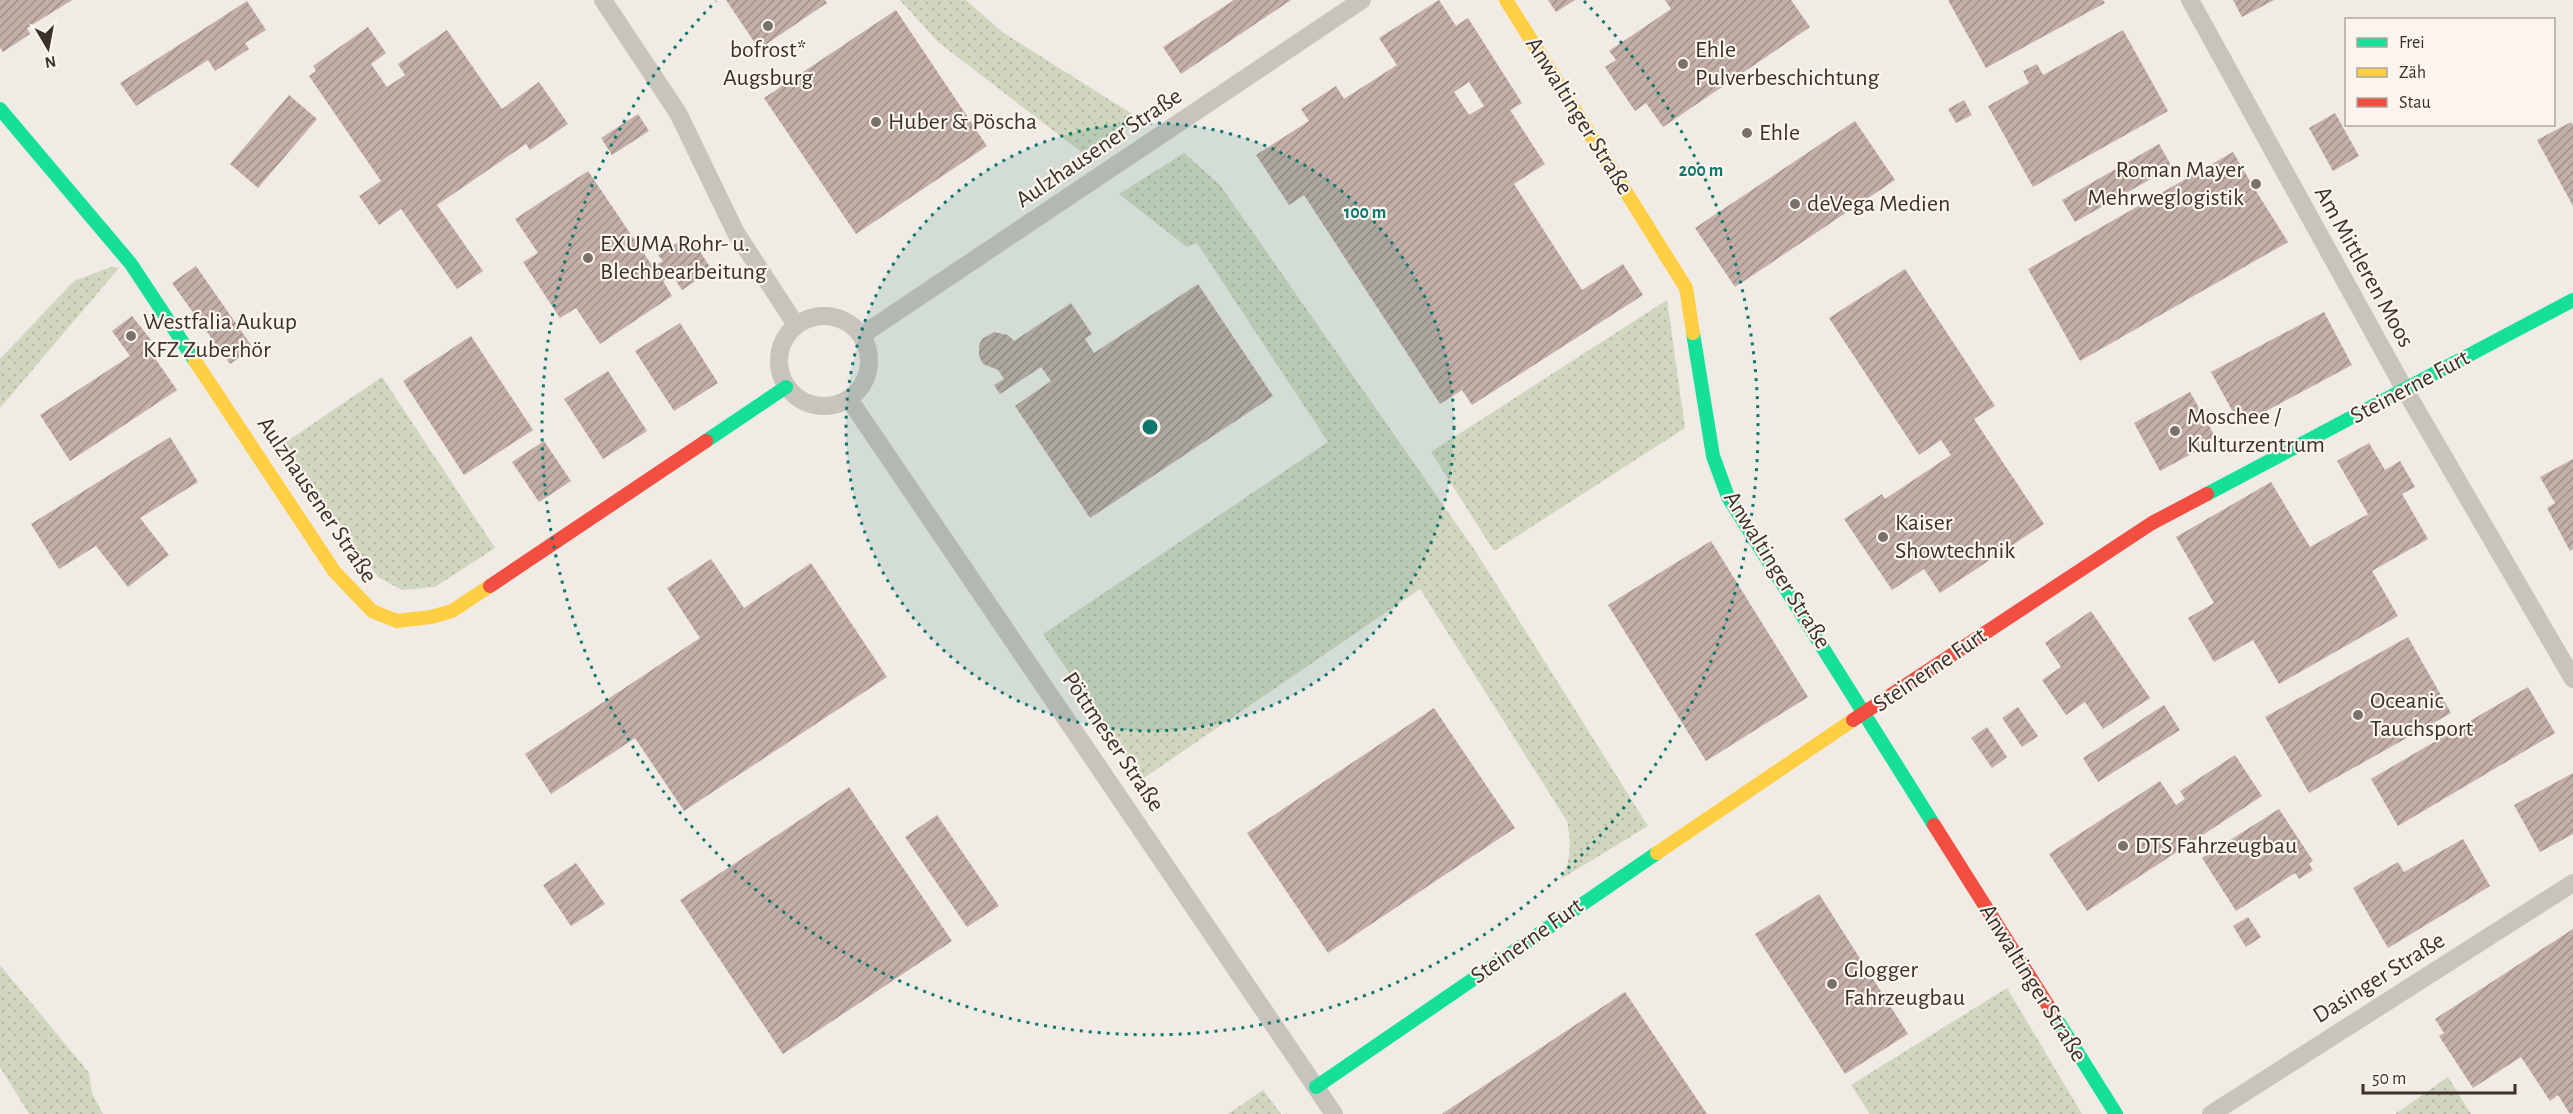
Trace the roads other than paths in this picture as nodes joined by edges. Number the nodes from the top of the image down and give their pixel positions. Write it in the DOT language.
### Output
graph roads {
  1 [pos="603,0"];
  2 [pos="1362,0"];
  3 [pos="1506,0"];
  4 [pos="2190,0"];
  5 [pos="0,109"];
  6 [pos="2573,300"];
  7 [pos="796,325"];
  8 [pos="862,336"];
  9 [pos="786,387"];
  10 [pos="2405,390"];
  11 [pos="849,399"];
  12 [pos="2573,679"];
  13 [pos="1864,714"];
  14 [pos="2573,883"];
  15 [pos="1316,1087"];
  16 [pos="1334,1114"];
  17 [pos="2116,1114"];
  18 [pos="2211,1114"];
  1 -- 7 [label="street"];
  2 -- 8 [label="street, Aulzhausener Straße"];
  3 -- 13 [label="street, Anwaltinger Straße"];
  4 -- 10 [label="street, Am Mittleren Moos"];
  5 -- 9 [label="street, Aulzhausener Straße"];
  6 -- 10 [label="street, Steinerne Furt"];
  7 -- 8 [label="street"];
  7 -- 9 [label="street"];
  8 -- 11 [label="street"];
  9 -- 11 [label="street"];
  10 -- 12 [label="street, Am Mittleren Moos"];
  10 -- 13 [label="street, Steinerne Furt"];
  11 -- 15 [label="street, Pöttmeser Straße"];
  13 -- 15 [label="street, Steinerne Furt"];
  13 -- 17 [label="street, Anwaltinger Straße"];
  14 -- 18 [label="street, Dasinger Straße"];
  15 -- 16 [label="street, Pöttmeser Straße"];
}
